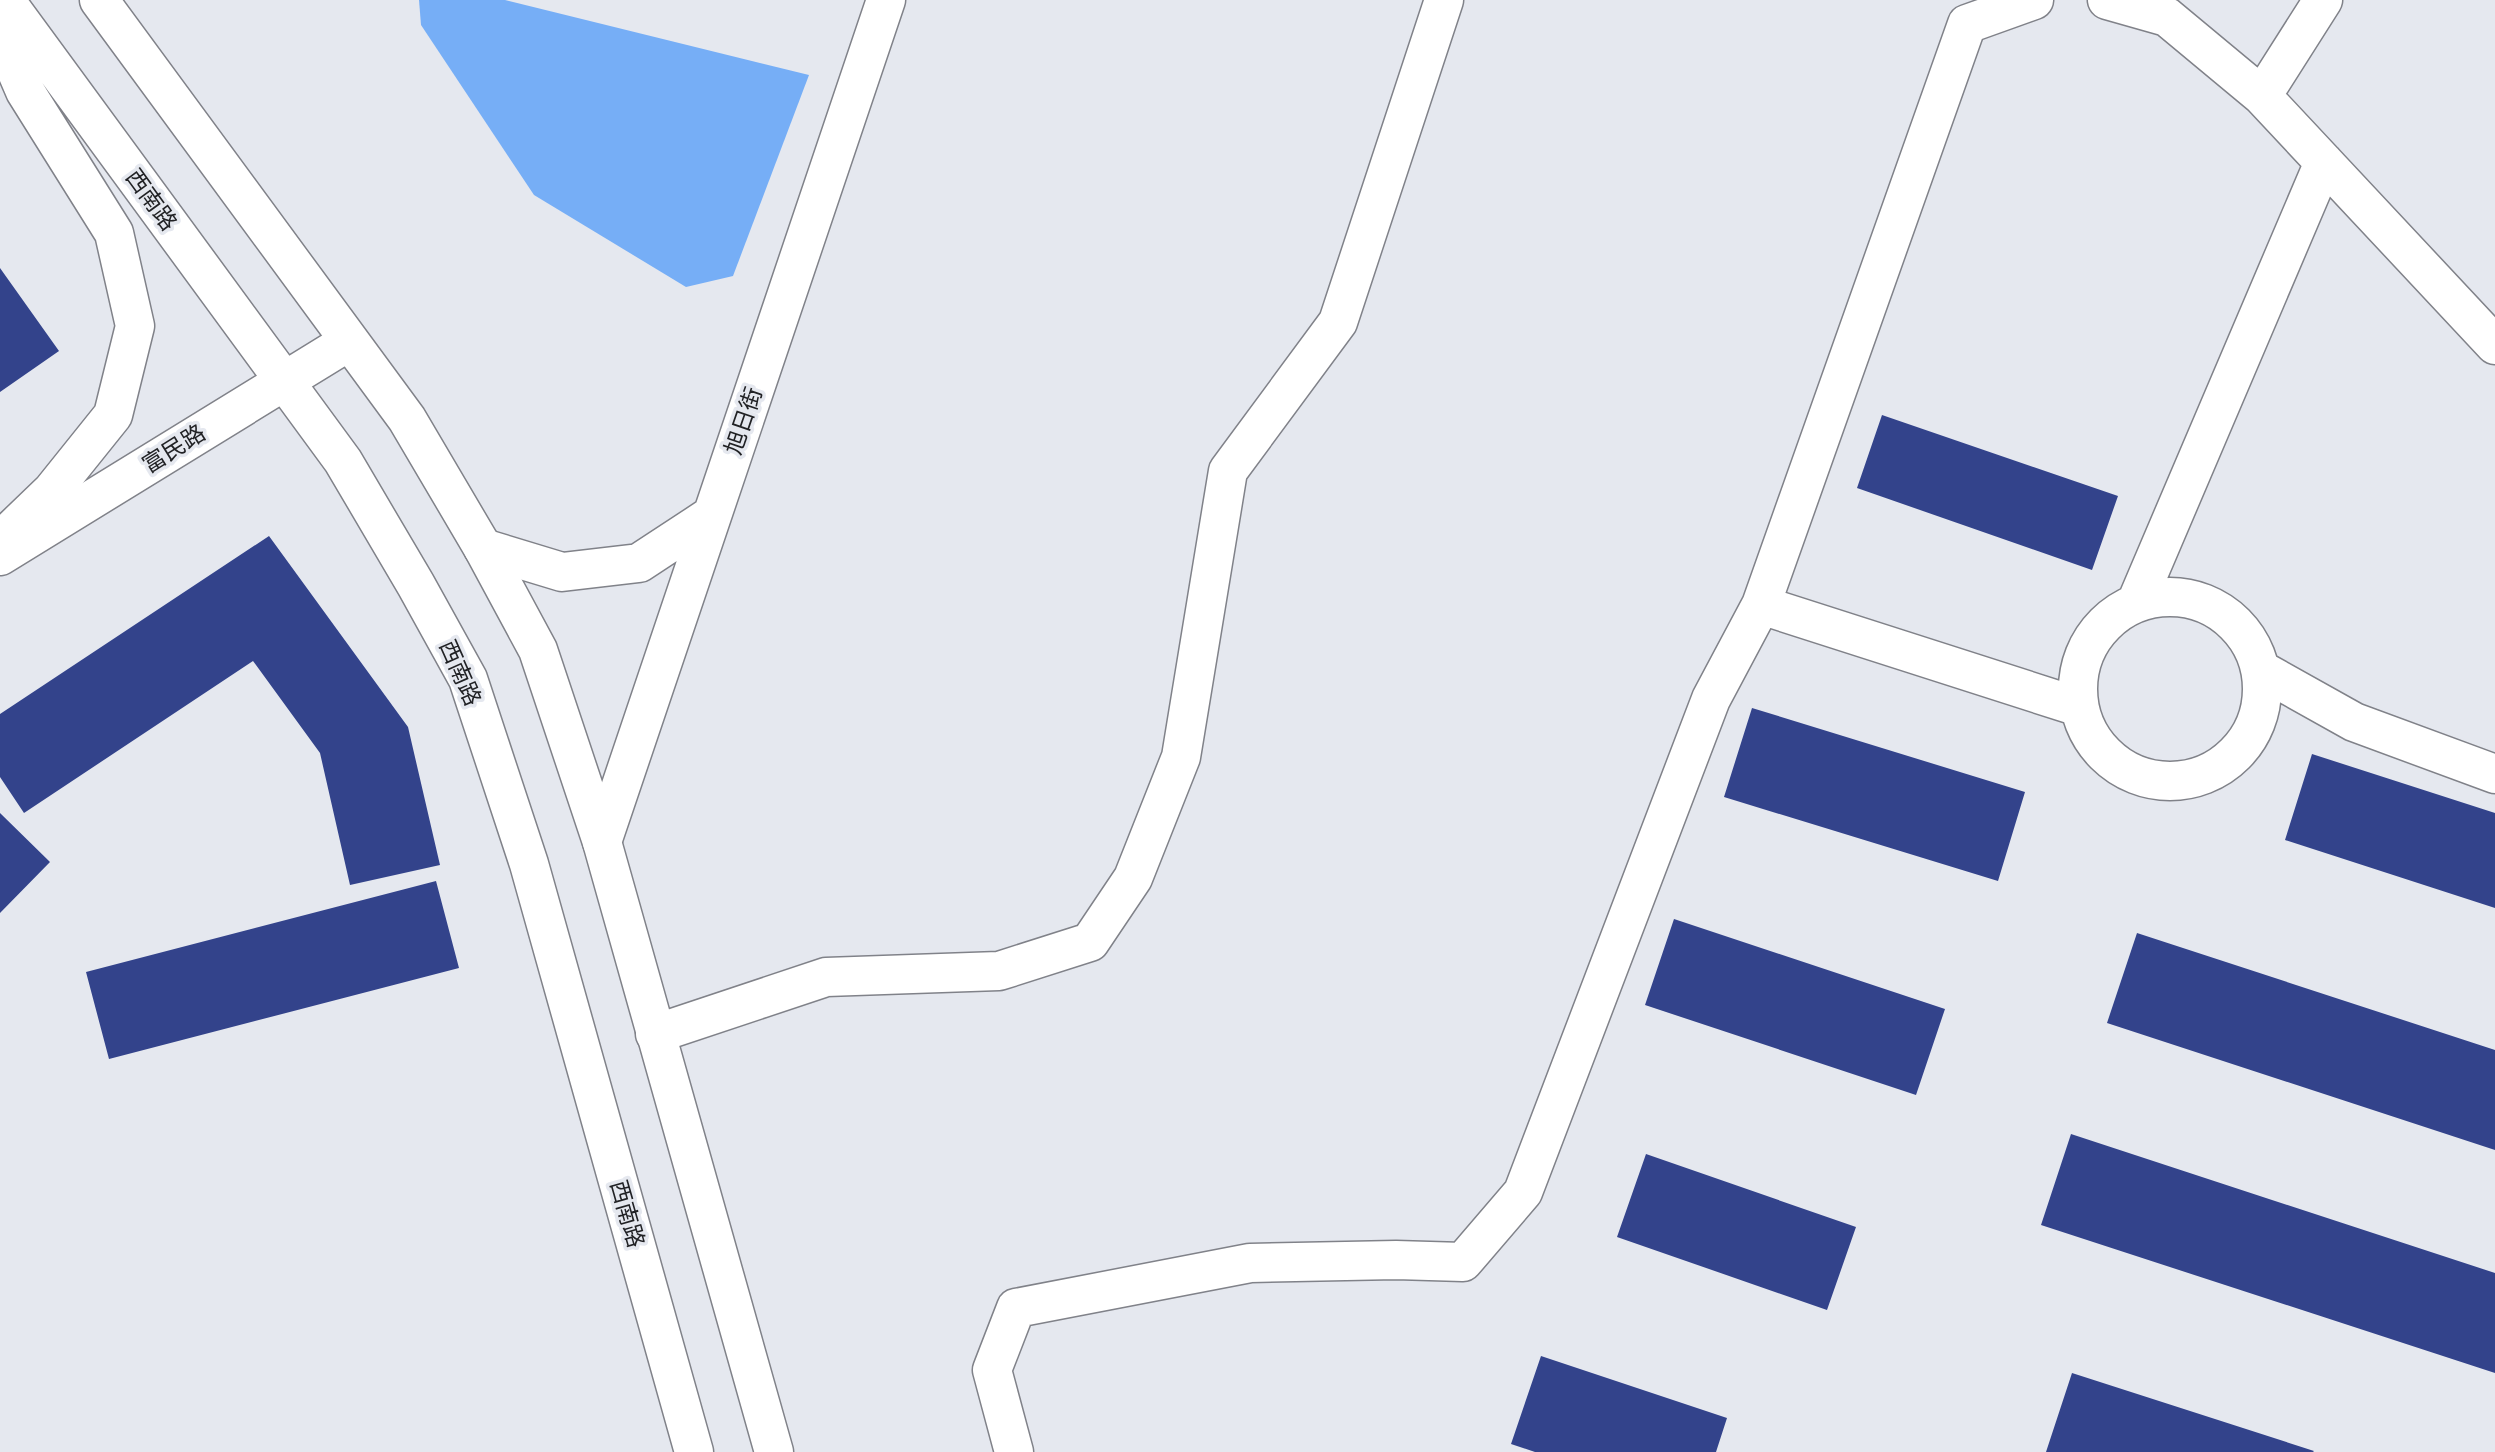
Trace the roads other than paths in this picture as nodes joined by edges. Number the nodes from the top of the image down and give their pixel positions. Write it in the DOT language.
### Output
graph roads {
  1 [pos="5,0"];
  2 [pos="99,0"];
  3 [pos="886,0"];
  4 [pos="1444,0"];
  5 [pos="2034,0"];
  6 [pos="2107,0"];
  7 [pos="2323,0"];
  8 [pos="0,33"];
  9 [pos="2262,96"];
  10 [pos="2324,162"];
  11 [pos="348,341"];
  12 [pos="2495,345"];
  13 [pos="283,382"];
  14 [pos="712,515"];
  15 [pos="0,541"];
  16 [pos="483,548"];
  17 [pos="0,556"];
  18 [pos="2136,603"];
  19 [pos="1761,605"];
  20 [pos="2261,670"];
  21 [pos="2079,707"];
  22 [pos="2495,774"];
  23 [pos="602,842"];
  24 [pos="655,1034"];
  25 [pos="694,1452"];
  26 [pos="775,1452"];
  27 [pos="1014,1452"];
  1 -- 13 [label="street, 西南路"];
  2 -- 11 [label="street"];
  3 -- 14 [label="street, 旭日街"];
  4 -- 24 [label="street"];
  5 -- 19 [label="street"];
  6 -- 9 [label="street"];
  7 -- 9 [label="street"];
  8 -- 15 [label="street"];
  9 -- 10 [label="street"];
  10 -- 12 [label="street"];
  10 -- 18 [label="street"];
  11 -- 13 [label="street, 富民路"];
  11 -- 16 [label="street"];
  13 -- 17 [label="street, 富民路"];
  13 -- 25 [label="street, 西南路"];
  14 -- 16 [label="street"];
  14 -- 23 [label="street, 旭日街"];
  16 -- 23 [label="street"];
  18 -- 20 [label="street"];
  18 -- 21 [label="street"];
  19 -- 21 [label="street"];
  19 -- 27 [label="street"];
  20 -- 21 [label="street"];
  20 -- 22 [label="street"];
  23 -- 24 [label="street"];
  24 -- 26 [label="street"];
}
